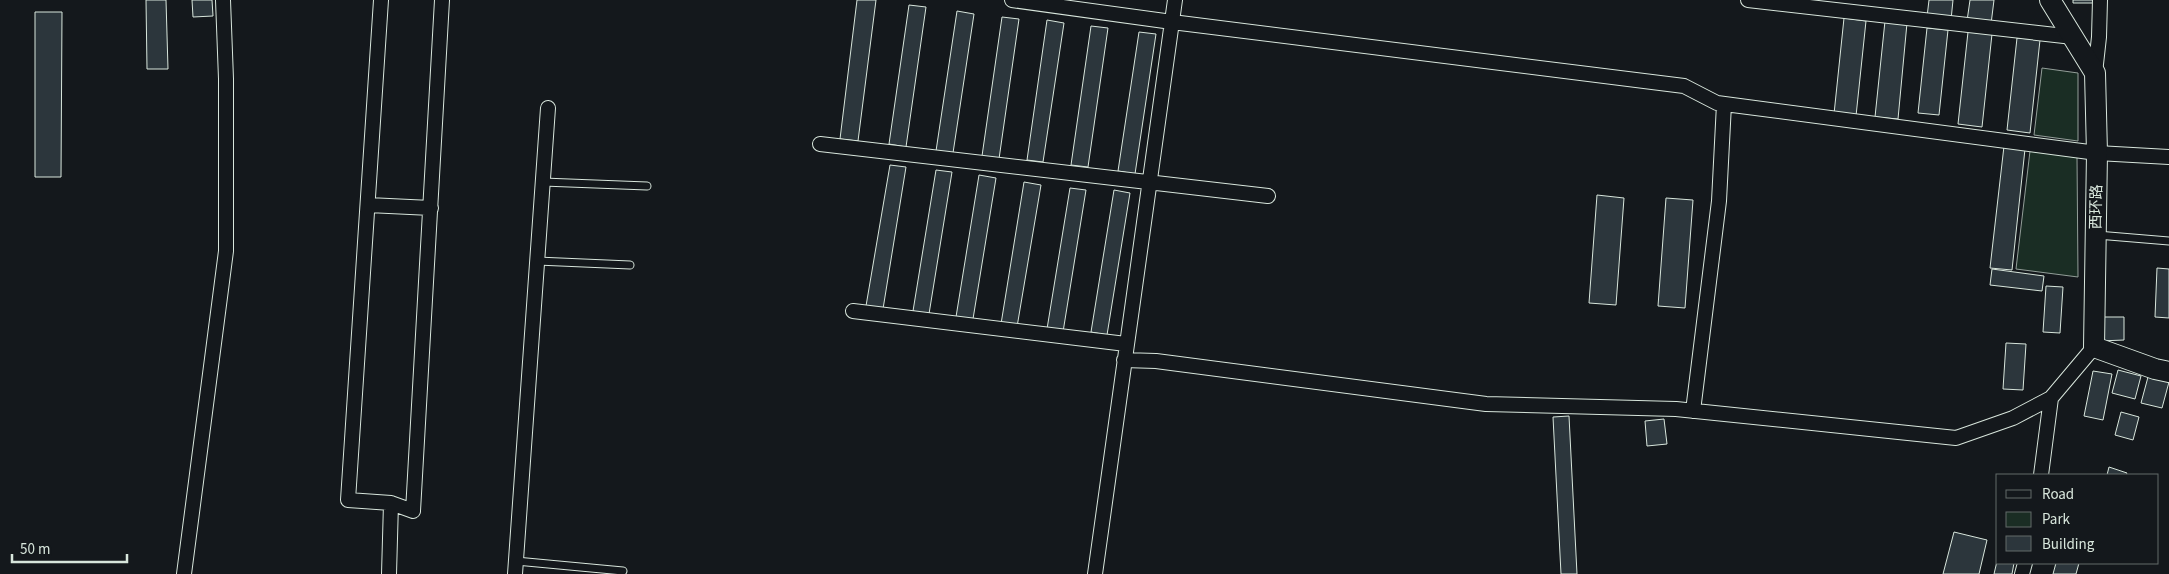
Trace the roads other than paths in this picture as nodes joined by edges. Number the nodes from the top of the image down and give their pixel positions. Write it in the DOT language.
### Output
graph roads {
  1 [pos="223,0"];
  2 [pos="381,0"];
  3 [pos="442,0"];
  4 [pos="1012,0"];
  5 [pos="1175,0"];
  6 [pos="1748,0"];
  7 [pos="2050,0"];
  8 [pos="2100,0"];
  9 [pos="1172,22"];
  10 [pos="2073,38"];
  11 [pos="2095,73"];
  12 [pos="1724,104"];
  13 [pos="548,108"];
  14 [pos="820,144"];
  15 [pos="2097,152"];
  16 [pos="2169,157"];
  17 [pos="1149,180"];
  18 [pos="543,182"];
  19 [pos="646,186"];
  20 [pos="1268,196"];
  21 [pos="368,205"];
  22 [pos="431,208"];
  23 [pos="2096,235"];
  24 [pos="2169,241"];
  25 [pos="537,261"];
  26 [pos="630,265"];
  27 [pos="853,310"];
  28 [pos="1126,344"];
  29 [pos="2094,347"];
  30 [pos="1124,360"];
  31 [pos="2169,372"];
  32 [pos="2051,398"];
  33 [pos="1693,411"];
  34 [pos="2041,474"];
  35 [pos="391,503"];
  36 [pos="515,567"];
  37 [pos="623,571"];
  38 [pos="184,574"];
  39 [pos="389,574"];
  40 [pos="1094,574"];
  1 -- 38 [label="street"];
  2 -- 21 [label="street"];
  3 -- 22 [label="street"];
  4 -- 9 [label="street"];
  5 -- 9 [label="street"];
  6 -- 10 [label="street"];
  7 -- 10 [label="main road"];
  8 -- 11 [label="street"];
  9 -- 12 [label="street"];
  9 -- 17 [label="street"];
  10 -- 11 [label="main road"];
  11 -- 15 [label="main road, 西环路"];
  12 -- 15 [label="street"];
  12 -- 33 [label="street"];
  13 -- 18 [label="street"];
  14 -- 17 [label="street"];
  15 -- 16 [label="street"];
  15 -- 23 [label="main road, 西环路"];
  17 -- 20 [label="street"];
  17 -- 28 [label="street"];
  18 -- 19 [label="lane"];
  18 -- 25 [label="street"];
  21 -- 22 [label="street"];
  21 -- 35 [label="street"];
  22 -- 35 [label="street"];
  23 -- 24 [label="lane"];
  23 -- 29 [label="main road, 西环路"];
  25 -- 26 [label="lane"];
  25 -- 36 [label="street"];
  27 -- 28 [label="street"];
  28 -- 30 [label="street"];
  29 -- 31 [label="main road"];
  29 -- 32 [label="street"];
  30 -- 33 [label="street"];
  30 -- 40 [label="street"];
  32 -- 33 [label="street"];
  32 -- 34 [label="street"];
  35 -- 39 [label="street"];
  36 -- 37 [label="lane"];
}
